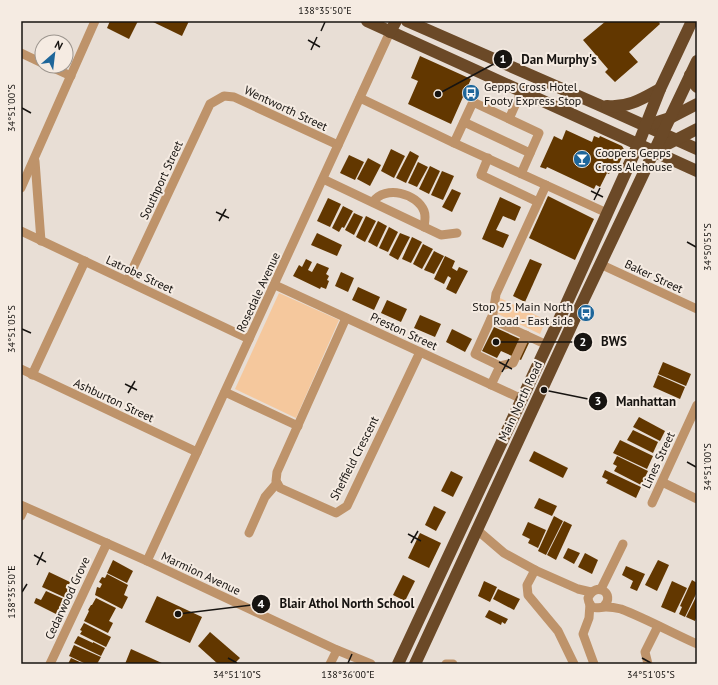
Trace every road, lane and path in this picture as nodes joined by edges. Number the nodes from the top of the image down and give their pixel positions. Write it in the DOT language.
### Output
graph roads {
  1 [pos="95,21"];
  2 [pos="367,21"];
  3 [pos="396,21"];
  4 [pos="407,21"];
  5 [pos="692,21"];
  6 [pos="390,32"];
  7 [pos="21,53"];
  8 [pos="34,59"];
  9 [pos="697,61"];
  10 [pos="67,74"];
  11 [pos="690,75"];
  12 [pos="71,76"];
  13 [pos="697,87"];
  14 [pos="660,89"];
  15 [pos="522,92"];
  16 [pos="224,96"];
  17 [pos="360,98"];
  18 [pos="697,104"];
  19 [pos="599,105"];
  20 [pos="670,118"];
  21 [pos="509,119"];
  22 [pos="464,122"];
  23 [pos="645,126"];
  24 [pos="697,129"];
  25 [pos="662,134"];
  26 [pos="677,140"];
  27 [pos="454,142"];
  28 [pos="638,144"];
  29 [pos="338,145"];
  30 [pos="697,150"];
  31 [pos="654,151"];
  32 [pos="530,153"];
  33 [pos="488,158"];
  34 [pos="35,159"];
  35 [pos="697,170"];
  36 [pos="521,174"];
  37 [pos="323,179"];
  38 [pos="546,185"];
  39 [pos="21,188"];
  40 [pos="373,202"];
  41 [pos="538,202"];
  42 [pos="607,213"];
  43 [pos="424,227"];
  44 [pos="21,231"];
  45 [pos="457,233"];
  46 [pos="41,240"];
  47 [pos="85,261"];
  48 [pos="600,264"];
  49 [pos="127,281"];
  50 [pos="275,285"];
  51 [pos="697,309"];
  52 [pos="346,318"];
  53 [pos="491,319"];
  54 [pos="526,335"];
  55 [pos="249,339"];
  56 [pos="547,345"];
  57 [pos="420,352"];
  58 [pos="500,366"];
  59 [pos="21,369"];
  60 [pos="32,374"];
  61 [pos="491,385"];
  62 [pos="225,392"];
  63 [pos="522,399"];
  64 [pos="534,404"];
  65 [pos="697,405"];
  66 [pos="298,426"];
  67 [pos="197,452"];
  68 [pos="662,482"];
  69 [pos="277,483"];
  70 [pos="697,499"];
  71 [pos="652,503"];
  72 [pos="23,506"];
  73 [pos="21,516"];
  74 [pos="463,523"];
  75 [pos="476,529"];
  76 [pos="249,532"];
  77 [pos="107,543"];
  78 [pos="623,544"];
  79 [pos="148,561"];
  80 [pos="535,570"];
  81 [pos="601,589"];
  82 [pos="608,598"];
  83 [pos="594,602"];
  84 [pos="620,608"];
  85 [pos="658,626"];
  86 [pos="697,644"];
  87 [pos="337,650"];
  88 [pos="50,664"];
  89 [pos="330,664"];
  90 [pos="371,664"];
  91 [pos="398,664"];
  92 [pos="415,664"];
  93 [pos="446,664"];
  94 [pos="454,664"];
  95 [pos="574,664"];
  96 [pos="594,664"];
  97 [pos="648,664"];
  1 -- 12 [label="street"];
  2 -- 6 [label="highway"];
  3 -- 6 [label="highway"];
  4 -- 19 [label="highway"];
  5 -- 14 [label="highway, Main North Road"];
  6 -- 15 [label="highway"];
  6 -- 17 [label="street, Rosedale Avenue"];
  7 -- 8 [label="street"];
  9 -- 11 [label="highway, Main North Road"];
  10 -- 12 [label="street"];
  11 -- 13 [label="highway"];
  11 -- 20 [label="highway, Main North Road"];
  12 -- 34 [label="street"];
  14 -- 19 [label="highway"];
  14 -- 23 [label="highway, Main North Road"];
  15 -- 21 [label="street"];
  15 -- 28 [label="highway"];
  16 -- 29 [label="street, Wentworth Street"];
  16 -- 49 [label="street, Southport Street"];
  17 -- 27 [label="street"];
  17 -- 29 [label="street, Rosedale Avenue"];
  18 -- 20 [label="highway"];
  19 -- 23 [label="highway"];
  20 -- 23 [label="highway"];
  20 -- 25 [label="highway, Main North Road"];
  21 -- 22 [label="street"];
  21 -- 32 [label="street"];
  22 -- 27 [label="street"];
  22 -- 32 [label="street"];
  23 -- 25 [label="highway"];
  23 -- 28 [label="highway, Main North Road"];
  24 -- 26 [label="highway"];
  25 -- 26 [label="highway"];
  25 -- 31 [label="highway, Main North Road"];
  26 -- 30 [label="highway"];
  26 -- 31 [label="highway"];
  27 -- 33 [label="street"];
  28 -- 31 [label="highway"];
  28 -- 42 [label="highway, Main North Road"];
  29 -- 37 [label="street, Rosedale Avenue"];
  31 -- 35 [label="highway"];
  31 -- 48 [label="highway, Main North Road"];
  32 -- 36 [label="street"];
  33 -- 36 [label="street"];
  33 -- 41 [label="street"];
  34 -- 39 [label="street"];
  34 -- 46 [label="street"];
  36 -- 38 [label="street"];
  37 -- 40 [label="street"];
  37 -- 50 [label="street, Rosedale Avenue"];
  38 -- 41 [label="street"];
  38 -- 42 [label="street"];
  40 -- 43 [label="street"];
  40 -- 43 [label="street"];
  41 -- 53 [label="street"];
  42 -- 56 [label="highway, Main North Road"];
  43 -- 45 [label="street"];
  44 -- 46 [label="street, Latrobe Street"];
  46 -- 47 [label="street, Latrobe Street"];
  47 -- 49 [label="street, Latrobe Street"];
  47 -- 60 [label="street"];
  48 -- 51 [label="street, Baker Street"];
  48 -- 64 [label="highway, Main North Road"];
  49 -- 55 [label="street, Latrobe Street"];
  50 -- 52 [label="street, Preston Street"];
  50 -- 55 [label="street, Rosedale Avenue"];
  52 -- 57 [label="street, Preston Street"];
  52 -- 66 [label="street"];
  53 -- 54 [label="street"];
  53 -- 58 [label="street"];
  54 -- 56 [label="street"];
  54 -- 58 [label="street"];
  55 -- 62 [label="street, Rosedale Avenue"];
  56 -- 63 [label="highway, Main North Road"];
  57 -- 61 [label="street, Preston Street"];
  57 -- 69 [label="street, Sheffield Crescent"];
  58 -- 61 [label="street"];
  59 -- 60 [label="street, Ashburton Street"];
  60 -- 67 [label="street, Ashburton Street"];
  61 -- 63 [label="street, Preston Street"];
  62 -- 66 [label="street"];
  62 -- 67 [label="street, Rosedale Avenue"];
  63 -- 64 [label="highway"];
  63 -- 74 [label="highway, Main North Road"];
  64 -- 75 [label="highway, Main North Road"];
  65 -- 68 [label="street, Lines Street"];
  66 -- 69 [label="street"];
  67 -- 79 [label="street, Rosedale Avenue"];
  68 -- 70 [label="street"];
  68 -- 71 [label="street, Lines Street"];
  69 -- 76 [label="street"];
  72 -- 73 [label="street"];
  72 -- 77 [label="street, Marmion Avenue"];
  74 -- 75 [label="highway"];
  74 -- 91 [label="highway, Main North Road"];
  75 -- 80 [label="street"];
  75 -- 92 [label="highway, Main North Road"];
  77 -- 79 [label="street, Marmion Avenue"];
  77 -- 88 [label="street, Cedarwood Grove"];
  78 -- 81 [label="street"];
  79 -- 87 [label="street, Marmion Avenue"];
  80 -- 83 [label="street"];
  80 -- 95 [label="street"];
  81 -- 82 [label="street"];
  81 -- 83 [label="street"];
  82 -- 83 [label="street"];
  82 -- 84 [label="street"];
  83 -- 84 [label="street"];
  83 -- 96 [label="street"];
  84 -- 85 [label="street"];
  85 -- 86 [label="street"];
  85 -- 97 [label="street"];
  87 -- 89 [label="street"];
  87 -- 90 [label="street, Marmion Avenue"];
  93 -- 94 [label="street"];
}
